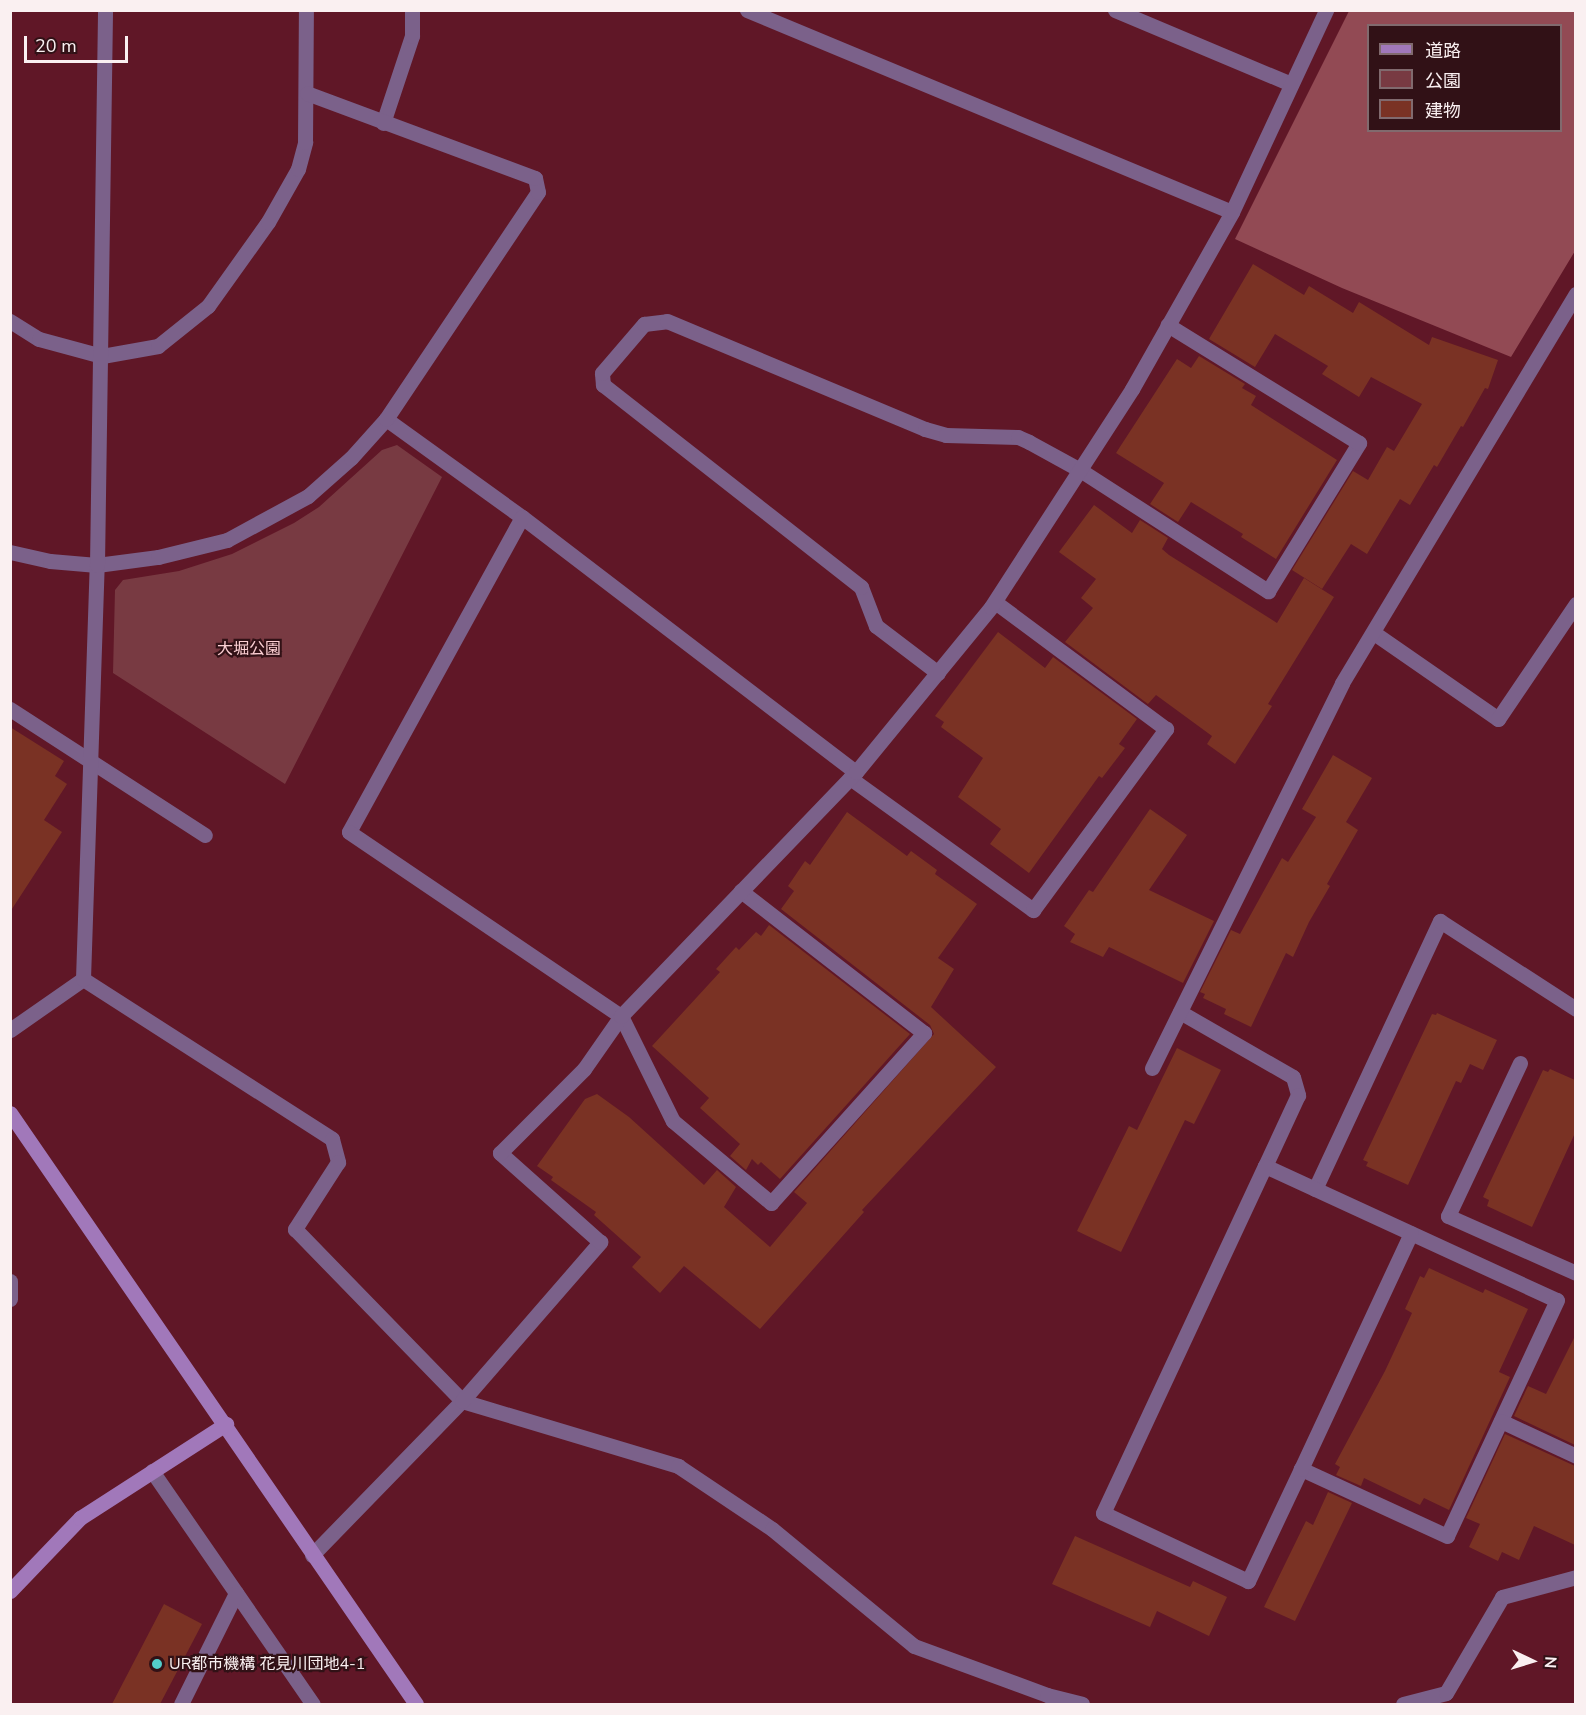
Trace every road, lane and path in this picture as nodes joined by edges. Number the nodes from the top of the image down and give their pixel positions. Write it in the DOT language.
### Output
graph roads {
  1 [pos="105,10"];
  2 [pos="306,10"];
  3 [pos="412,10"];
  4 [pos="747,10"];
  5 [pos="1116,10"];
  6 [pos="1326,10"];
  7 [pos="1291,84"];
  8 [pos="307,93"];
  9 [pos="383,123"];
  10 [pos="1232,212"];
  11 [pos="1575,294"];
  12 [pos="10,321"];
  13 [pos="1168,325"];
  14 [pos="102,356"];
  15 [pos="386,418"];
  16 [pos="1080,470"];
  17 [pos="522,517"];
  18 [pos="10,552"];
  19 [pos="98,565"];
  20 [pos="995,602"];
  21 [pos="1575,604"];
  22 [pos="1374,633"];
  23 [pos="938,673"];
  24 [pos="10,709"];
  25 [pos="89,760"];
  26 [pos="853,775"];
  27 [pos="205,835"];
  28 [pos="741,891"];
  29 [pos="83,979"];
  30 [pos="1575,1009"];
  31 [pos="1180,1012"];
  32 [pos="621,1016"];
  33 [pos="10,1030"];
  34 [pos="1520,1063"];
  35 [pos="1152,1068"];
  36 [pos="10,1113"];
  37 [pos="1265,1166"];
  38 [pos="1315,1189"];
  39 [pos="1411,1233"];
  40 [pos="1574,1269"];
  41 [pos="10,1281"];
  42 [pos="10,1299"];
  43 [pos="462,1401"];
  44 [pos="1501,1421"];
  45 [pos="226,1424"];
  46 [pos="1575,1456"];
  47 [pos="1301,1469"];
  48 [pos="152,1471"];
  49 [pos="312,1555"];
  50 [pos="1575,1577"];
  51 [pos="10,1591"];
  52 [pos="236,1593"];
  53 [pos="1443,1699"];
  54 [pos="181,1704"];
  55 [pos="313,1704"];
  56 [pos="416,1704"];
  57 [pos="1082,1704"];
  58 [pos="1403,1704"];
  1 -- 14 [label="street"];
  2 -- 8 [label="street"];
  3 -- 9 [label="street"];
  4 -- 10 [label="street"];
  5 -- 7 [label="street"];
  6 -- 7 [label="street"];
  7 -- 10 [label="street"];
  8 -- 9 [label="street"];
  8 -- 14 [label="street"];
  9 -- 15 [label="street"];
  10 -- 13 [label="street"];
  11 -- 22 [label="street"];
  12 -- 14 [label="street"];
  13 -- 16 [label="street"];
  13 -- 16 [label="street"];
  14 -- 19 [label="street"];
  15 -- 17 [label="street"];
  15 -- 19 [label="street"];
  16 -- 20 [label="street"];
  16 -- 23 [label="street"];
  17 -- 26 [label="street"];
  17 -- 32 [label="street"];
  18 -- 19 [label="street"];
  19 -- 25 [label="street"];
  20 -- 23 [label="street"];
  20 -- 26 [label="street"];
  21 -- 22 [label="street"];
  22 -- 31 [label="street"];
  23 -- 26 [label="street"];
  24 -- 25 [label="street"];
  25 -- 27 [label="street"];
  25 -- 29 [label="street"];
  26 -- 28 [label="street"];
  28 -- 32 [label="street"];
  28 -- 32 [label="street"];
  29 -- 33 [label="street"];
  29 -- 43 [label="street"];
  30 -- 38 [label="street"];
  31 -- 35 [label="street"];
  31 -- 37 [label="street"];
  32 -- 43 [label="street"];
  34 -- 40 [label="street"];
  36 -- 45 [label="street"];
  37 -- 38 [label="street"];
  37 -- 47 [label="street"];
  38 -- 39 [label="street"];
  39 -- 44 [label="street"];
  39 -- 47 [label="street"];
  41 -- 42 [label="street"];
  43 -- 49 [label="street"];
  43 -- 57 [label="street"];
  44 -- 46 [label="street"];
  44 -- 47 [label="street"];
  45 -- 48 [label="street"];
  45 -- 49 [label="street"];
  48 -- 51 [label="street"];
  48 -- 52 [label="street"];
  49 -- 56 [label="street"];
  50 -- 53 [label="street"];
  52 -- 54 [label="street"];
  52 -- 55 [label="street"];
  53 -- 58 [label="street"];
}
